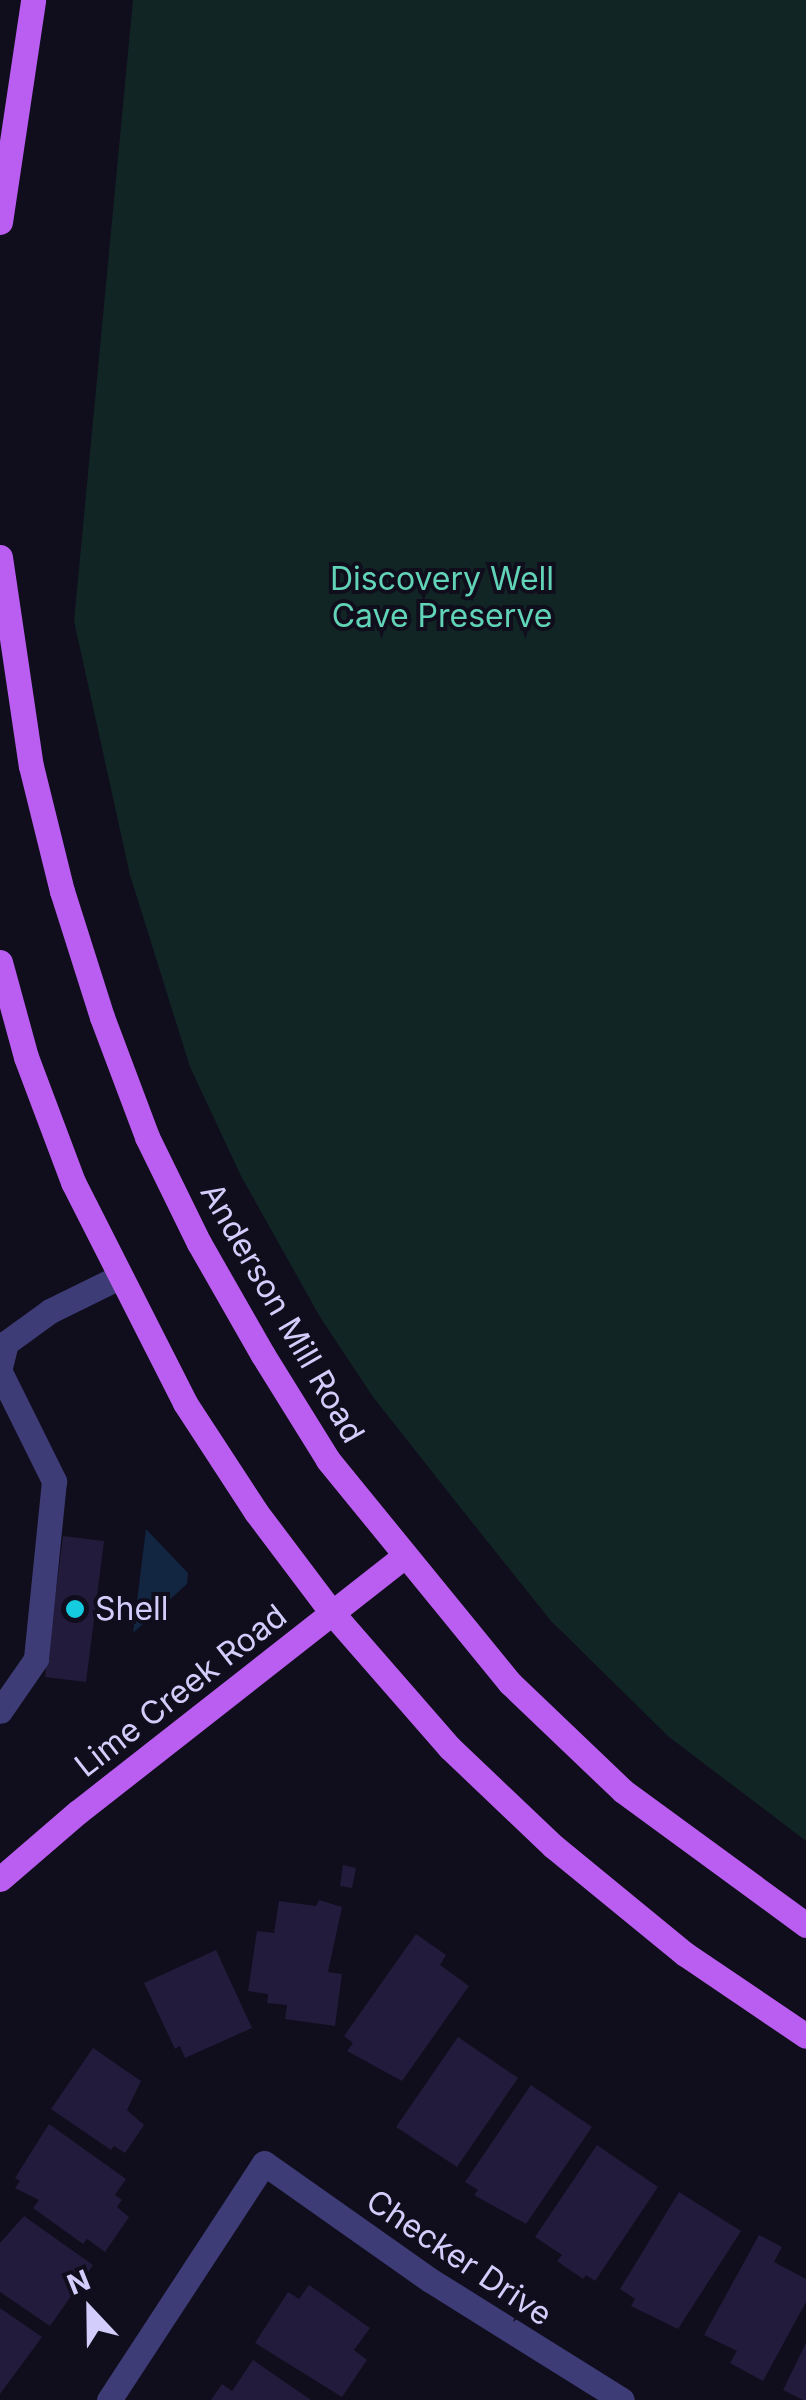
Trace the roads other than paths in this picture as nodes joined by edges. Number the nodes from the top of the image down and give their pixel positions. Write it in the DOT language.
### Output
graph roads {
  1 [pos="33,0"];
  2 [pos="0,222"];
  3 [pos="0,557"];
  4 [pos="0,962"];
  5 [pos="118,1277"];
  6 [pos="0,1370"];
  7 [pos="403,1557"];
  8 [pos="333,1614"];
  9 [pos="0,1711"];
  10 [pos="0,1879"];
  11 [pos="806,1925"];
  12 [pos="806,2036"];
  13 [pos="108,2400"];
  14 [pos="622,2400"];
  1 -- 2 [label="main road"];
  3 -- 7 [label="main road, Anderson Mill Road"];
  4 -- 5 [label="main road"];
  5 -- 6 [label="street"];
  5 -- 8 [label="main road"];
  6 -- 9 [label="street"];
  7 -- 8 [label="main road, Lime Creek Road"];
  7 -- 11 [label="main road, Anderson Mill Road"];
  8 -- 10 [label="main road, Lime Creek Road"];
  8 -- 12 [label="main road"];
  13 -- 14 [label="street, Checker Drive"];
}
